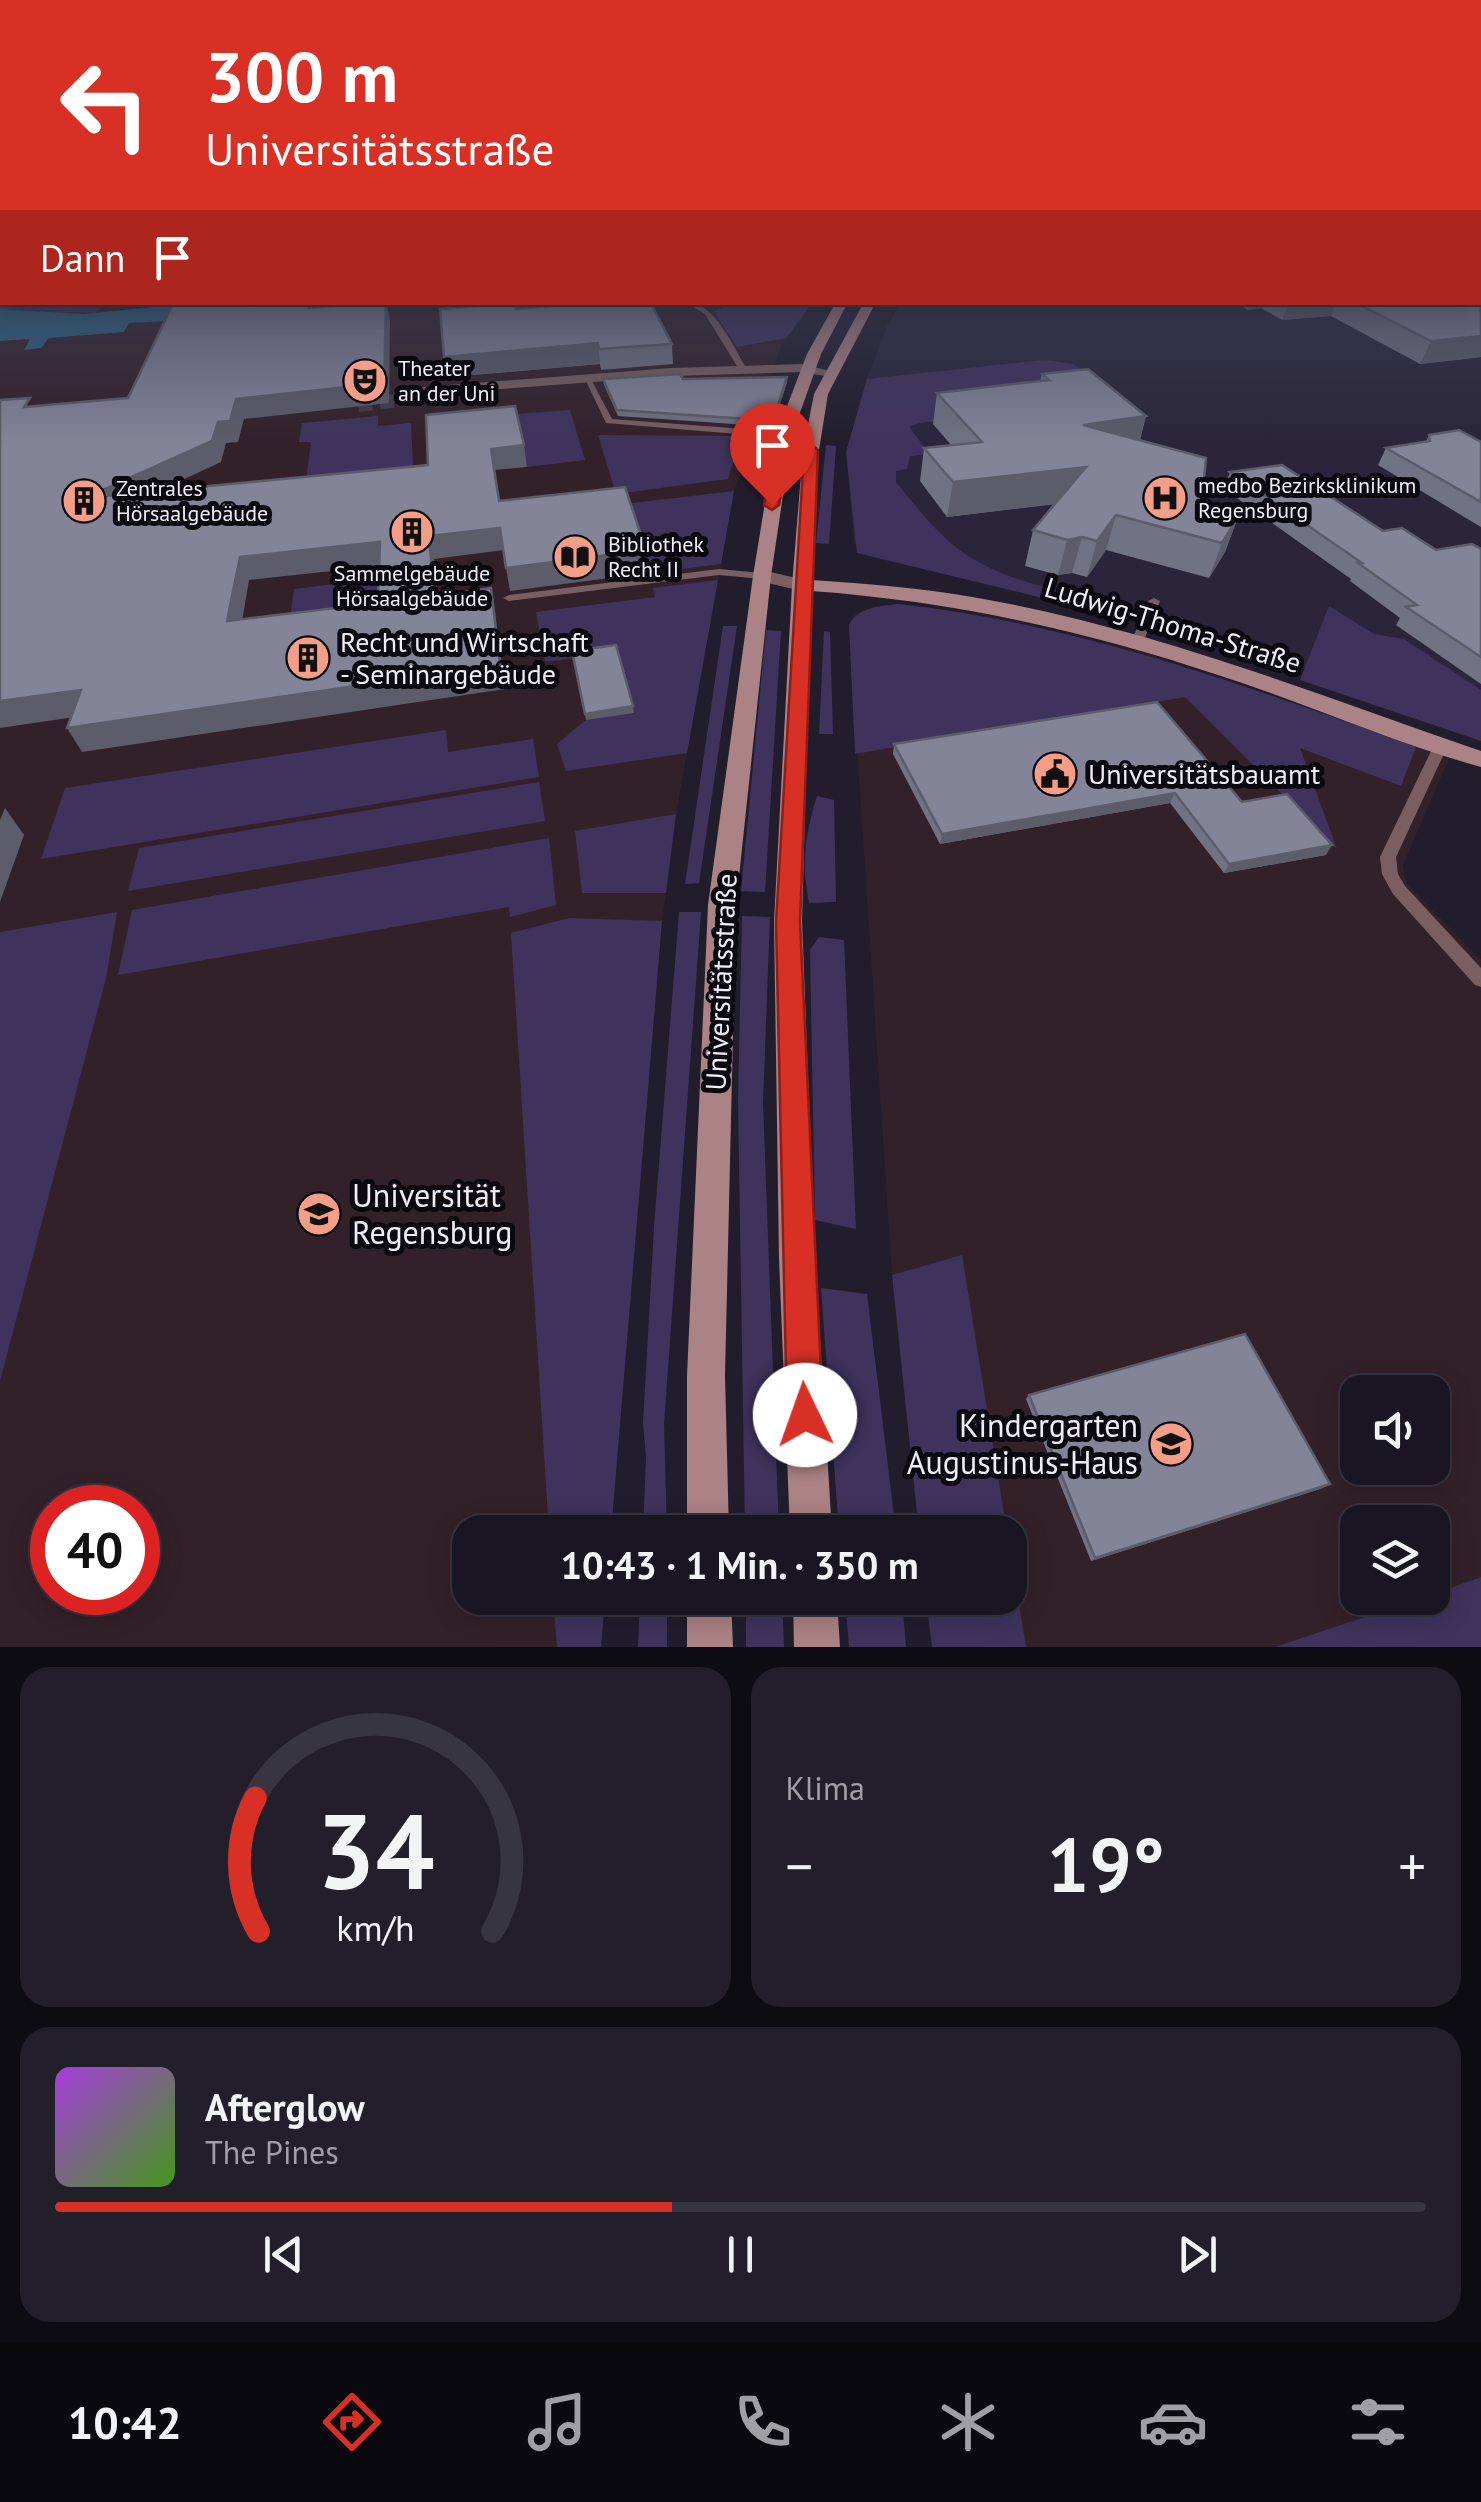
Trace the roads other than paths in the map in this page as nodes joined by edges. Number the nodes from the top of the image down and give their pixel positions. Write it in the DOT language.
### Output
graph roads {
  1 [pos="693,305"];
  2 [pos="841,305"];
  3 [pos="868,305"];
  4 [pos="743,369"];
  5 [pos="808,372"];
  6 [pos="831,373"];
  7 [pos="588,380"];
  8 [pos="411,396"];
  9 [pos="784,435"];
  10 [pos="811,450"];
  11 [pos="762,576"];
  12 [pos="802,585"];
  13 [pos="510,598"];
  14 [pos="1154,601"];
  15 [pos="1138,640"];
  16 [pos="1441,745"];
  17 [pos="1481,759"];
  18 [pos="1481,980"];
  19 [pos="708,1515"];
  20 [pos="810,1515"];
  21 [pos="709,1615"];
  22 [pos="815,1615"];
  23 [pos="710,1647"];
  24 [pos="817,1647"];
  1 -- 4 [label="lane"];
  2 -- 5 [label="street, Universitätsstraße"];
  3 -- 6 [label="street"];
  4 -- 5 [label="street"];
  4 -- 7 [label="street"];
  5 -- 6 [label="street"];
  5 -- 7 [label="street"];
  5 -- 9 [label="street, Universitätsstraße"];
  6 -- 10 [label="street"];
  7 -- 8 [label="street"];
  7 -- 9 [label="lane"];
  9 -- 10 [label="street"];
  9 -- 11 [label="street, Universitätsstraße"];
  10 -- 12 [label="street"];
  11 -- 12 [label="street, Ludwig-Thoma-Straße"];
  11 -- 13 [label="lane"];
  11 -- 19 [label="street, Universitätsstraße"];
  12 -- 15 [label="street, Ludwig-Thoma-Straße"];
  12 -- 20 [label="street"];
  14 -- 15 [label="lane"];
  15 -- 16 [label="street, Ludwig-Thoma-Straße"];
  16 -- 17 [label="street, Ludwig-Thoma-Straße"];
  16 -- 18 [label="lane"];
  21 -- 23 [label="street"];
  22 -- 24 [label="street"];
}
